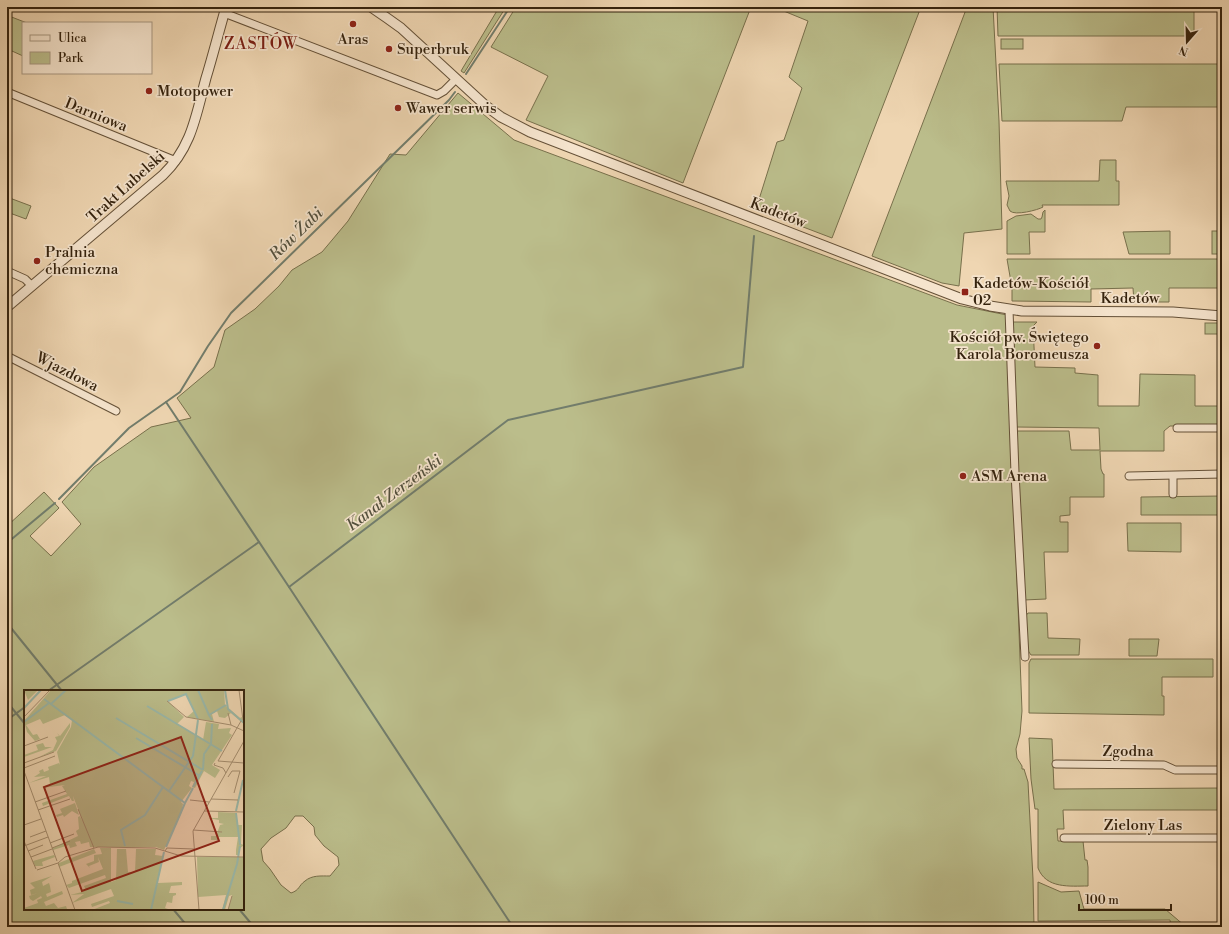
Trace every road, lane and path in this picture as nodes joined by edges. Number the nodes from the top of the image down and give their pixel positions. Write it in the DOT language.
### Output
graph roads {
  1 [pos="371,7"];
  2 [pos="225,10"];
  3 [pos="456,79"];
  4 [pos="7,92"];
  5 [pos="176,161"];
  6 [pos="7,271"];
  7 [pos="32,286"];
  8 [pos="7,307"];
  9 [pos="1009,310"];
  10 [pos="1222,316"];
  11 [pos="7,356"];
  12 [pos="116,411"];
  13 [pos="1177,428"];
  14 [pos="1222,428"];
  15 [pos="1222,474"];
  16 [pos="1129,476"];
  17 [pos="1173,476"];
  18 [pos="1173,494"];
  19 [pos="1025,657"];
  20 [pos="1056,764"];
  21 [pos="1222,770"];
  22 [pos="1064,838"];
  23 [pos="1222,838"];
  1 -- 3 [label="street, Kadetów"];
  2 -- 3 [label="street"];
  2 -- 5 [label="street, Trakt Lubelski"];
  3 -- 9 [label="street, Kadetów"];
  4 -- 5 [label="street, Darniowa"];
  5 -- 7 [label="street, Trakt Lubelski"];
  6 -- 7 [label="street"];
  7 -- 8 [label="street, Trakt Lubelski"];
  9 -- 10 [label="street, Kadetów"];
  9 -- 19 [label="street"];
  11 -- 12 [label="street, Wjazdowa"];
  13 -- 14 [label="street"];
  15 -- 17 [label="street"];
  16 -- 17 [label="street"];
  17 -- 18 [label="street"];
  20 -- 21 [label="street, Zgodna"];
  22 -- 23 [label="street, Zielony Las"];
}
